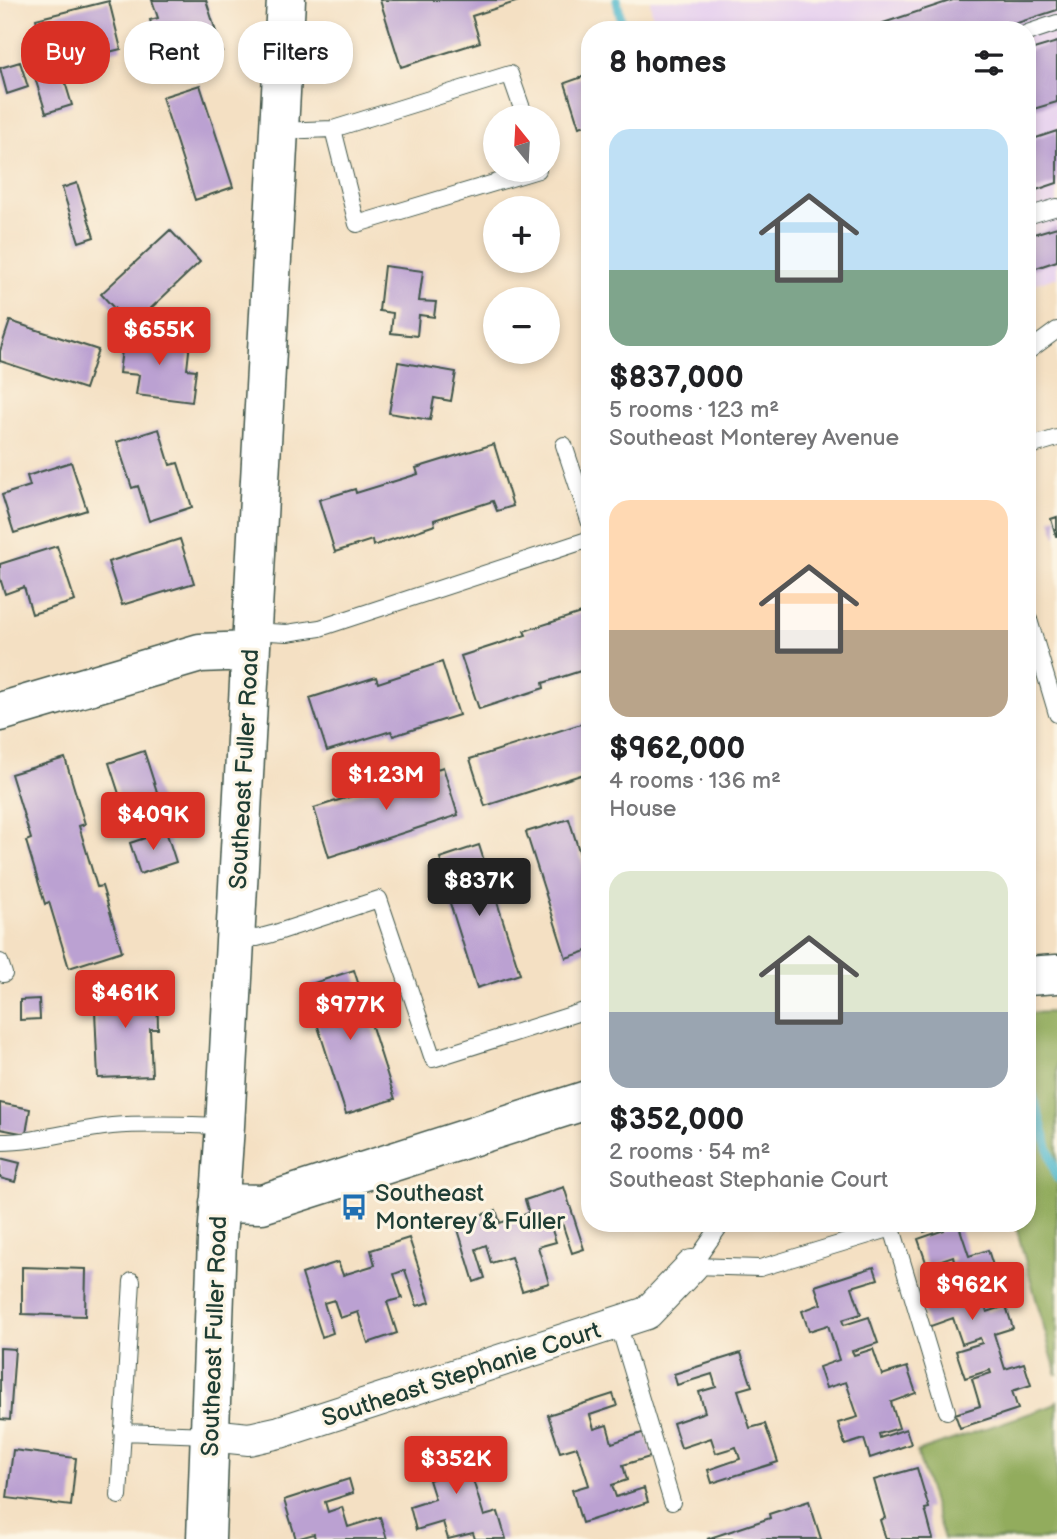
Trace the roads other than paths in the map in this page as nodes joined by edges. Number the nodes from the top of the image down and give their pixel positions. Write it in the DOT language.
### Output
graph roads {
  1 [pos="286,0"];
  2 [pos="1057,23"];
  3 [pos="1036,30"];
  4 [pos="521,105"];
  5 [pos="333,129"];
  6 [pos="278,131"];
  7 [pos="498,182"];
  8 [pos="1057,207"];
  9 [pos="1036,213"];
  10 [pos="1057,331"];
  11 [pos="1036,346"];
  12 [pos="1057,438"];
  13 [pos="1036,444"];
  14 [pos="564,445"];
  15 [pos="581,496"];
  16 [pos="581,541"];
  17 [pos="251,641"];
  18 [pos="1036,643"];
  19 [pos="0,712"];
  20 [pos="1057,714"];
  21 [pos="234,936"];
  22 [pos="581,1012"];
  23 [pos="581,1102"];
  24 [pos="225,1126"];
  25 [pos="0,1142"];
  26 [pos="219,1203"];
  27 [pos="716,1232"];
  28 [pos="879,1232"];
  29 [pos="893,1232"];
  30 [pos="692,1266"];
  31 [pos="132,1281"];
  32 [pos="618,1323"];
  33 [pos="947,1411"];
  34 [pos="122,1432"];
  35 [pos="210,1435"];
  36 [pos="119,1496"];
  37 [pos="672,1502"];
  38 [pos="206,1539"];
  1 -- 6 [label="street, Southeast Fuller Road"];
  2 -- 3 [label="lane"];
  4 -- 5 [label="lane"];
  5 -- 6 [label="lane"];
  5 -- 7 [label="lane"];
  6 -- 17 [label="street, Southeast Fuller Road"];
  8 -- 9 [label="lane"];
  10 -- 11 [label="lane"];
  12 -- 13 [label="lane"];
  14 -- 15 [label="lane"];
  16 -- 17 [label="lane"];
  17 -- 19 [label="street"];
  17 -- 21 [label="street, Southeast Fuller Road"];
  18 -- 20 [label="lane"];
  21 -- 22 [label="lane"];
  21 -- 24 [label="street, Southeast Fuller Road"];
  23 -- 26 [label="street"];
  24 -- 25 [label="lane"];
  24 -- 26 [label="street, Southeast Fuller Road"];
  26 -- 35 [label="street, Southeast Fuller Road"];
  27 -- 30 [label="lane"];
  28 -- 30 [label="lane"];
  29 -- 33 [label="lane"];
  30 -- 32 [label="street, Southeast Stephanie Court"];
  31 -- 34 [label="lane"];
  32 -- 35 [label="street, Southeast Stephanie Court"];
  32 -- 37 [label="lane"];
  34 -- 35 [label="lane"];
  34 -- 36 [label="lane"];
  35 -- 38 [label="street, Southeast Fuller Road"];
}
